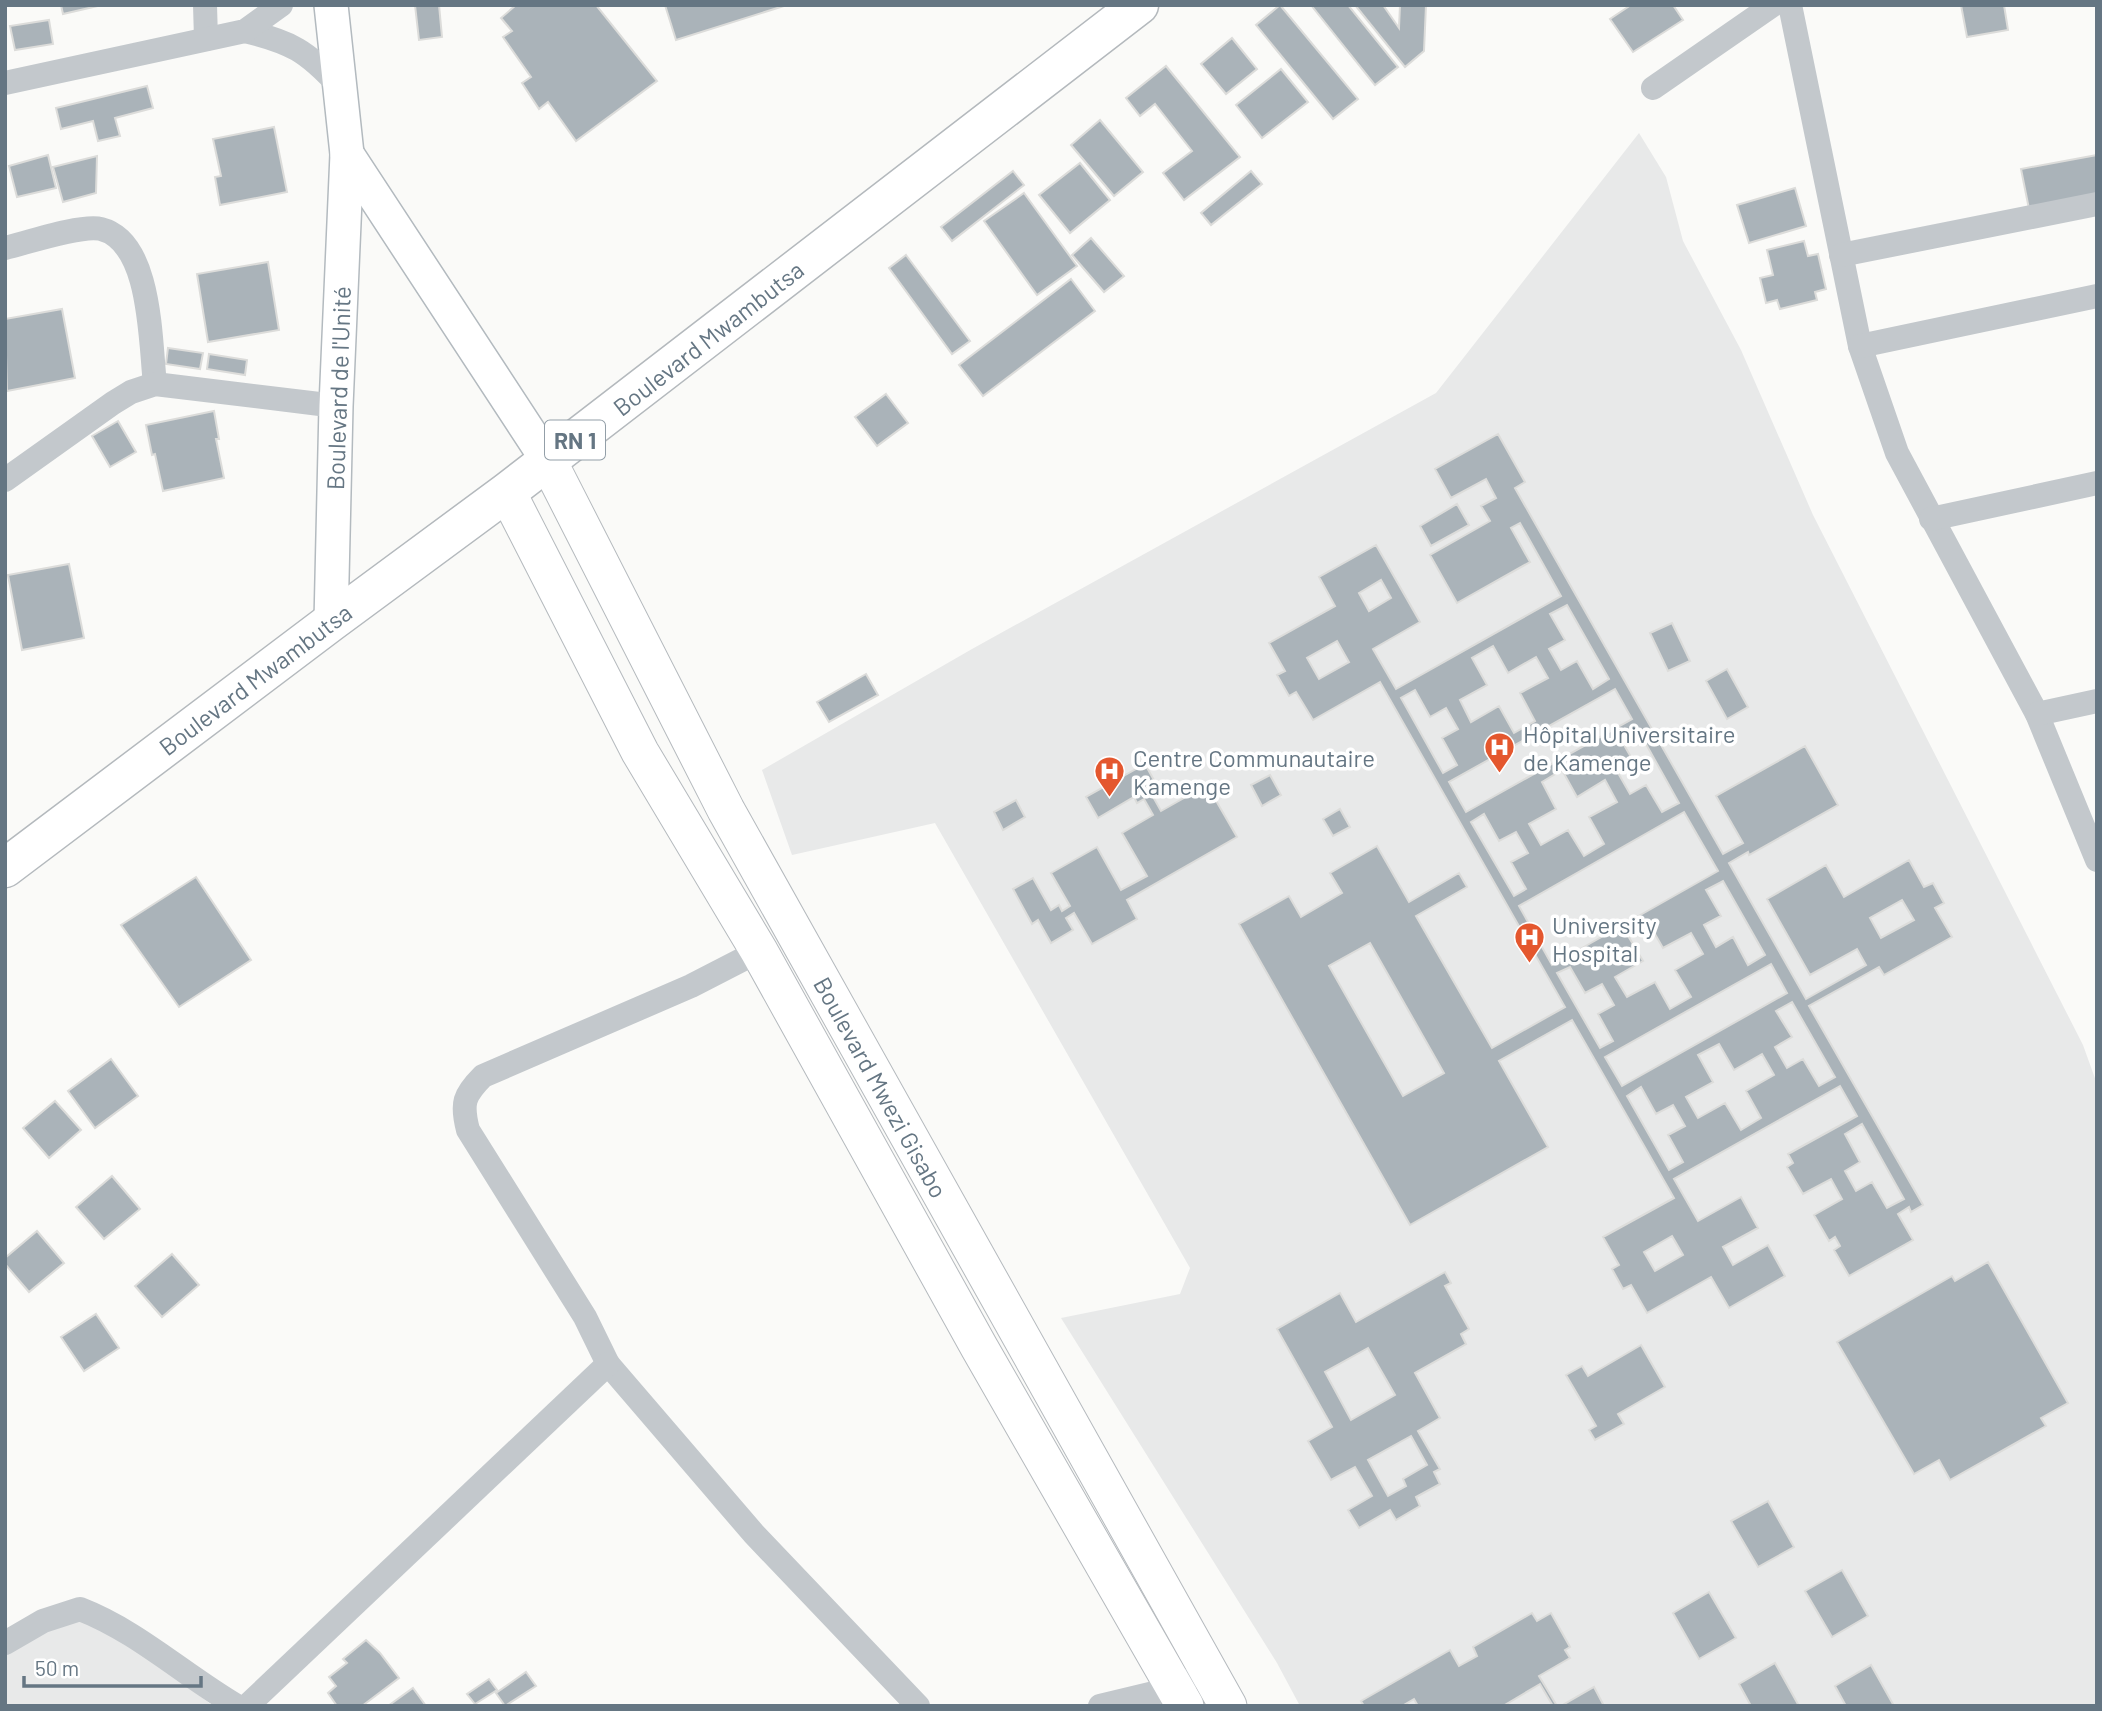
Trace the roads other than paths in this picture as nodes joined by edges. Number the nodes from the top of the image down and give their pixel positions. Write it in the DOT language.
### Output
graph roads {
  1 [pos="205,5"];
  2 [pos="281,5"];
  3 [pos="331,5"];
  4 [pos="1139,5"];
  5 [pos="1773,5"];
  6 [pos="1790,5"];
  7 [pos="246,31"];
  8 [pos="206,39"];
  9 [pos="5,83"];
  10 [pos="340,86"];
  11 [pos="1653,88"];
  12 [pos="347,154"];
  13 [pos="2097,204"];
  14 [pos="5,248"];
  15 [pos="1841,255"];
  16 [pos="2097,296"];
  17 [pos="1860,346"];
  18 [pos="155,384"];
  19 [pos="336,406"];
  20 [pos="548,461"];
  21 [pos="5,480"];
  22 [pos="2097,483"];
  23 [pos="507,492"];
  24 [pos="1931,519"];
  25 [pos="331,622"];
  26 [pos="2097,701"];
  27 [pos="2037,714"];
  28 [pos="2097,860"];
  29 [pos="5,867"];
  30 [pos="758,951"];
  31 [pos="1014,1325"];
  32 [pos="979,1347"];
  33 [pos="608,1364"];
  34 [pos="5,1643"];
  35 [pos="1207,1668"];
  36 [pos="1180,1697"];
  37 [pos="237,1706"];
  38 [pos="247,1706"];
  39 [pos="918,1706"];
  40 [pos="1100,1706"];
  41 [pos="1228,1706"];
  1 -- 8 [label="street"];
  2 -- 7 [label="street"];
  3 -- 10 [label="street, Boulevard de l'Unité"];
  4 -- 20 [label="highway, Boulevard Mwambutsa / RN 1"];
  5 -- 11 [label="street"];
  6 -- 15 [label="street"];
  7 -- 8 [label="street"];
  7 -- 10 [label="street"];
  8 -- 9 [label="street"];
  10 -- 12 [label="street, Boulevard de l'Unité"];
  12 -- 19 [label="street, Boulevard de l'Unité"];
  12 -- 20 [label="street, Boulevard de l'Unité"];
  13 -- 15 [label="street"];
  14 -- 18 [label="street"];
  15 -- 17 [label="street"];
  16 -- 17 [label="street"];
  17 -- 24 [label="street"];
  18 -- 19 [label="street"];
  18 -- 21 [label="street"];
  19 -- 25 [label="street, Boulevard de l'Unité"];
  20 -- 23 [label="highway, Boulevard Mwambutsa / RN 1"];
  20 -- 31 [label="main road, Boulevard Mwezi Gisabo"];
  22 -- 24 [label="street"];
  23 -- 25 [label="highway, Boulevard Mwambutsa / RN 1"];
  23 -- 30 [label="main road, Boulevard Mwezi Gisabo"];
  24 -- 27 [label="street"];
  25 -- 29 [label="highway, Boulevard Mwambutsa / RN 1"];
  26 -- 27 [label="street"];
  27 -- 28 [label="street"];
  30 -- 32 [label="main road, Boulevard Mwezi Gisabo"];
  30 -- 33 [label="street"];
  31 -- 32 [label="main road"];
  31 -- 35 [label="main road, Boulevard Mwezi Gisabo"];
  32 -- 36 [label="main road, Boulevard Mwezi Gisabo"];
  33 -- 38 [label="street"];
  33 -- 39 [label="street"];
  34 -- 37 [label="street"];
  35 -- 36 [label="street"];
  35 -- 41 [label="main road, Boulevard Mwezi Gisabo"];
  36 -- 40 [label="street"];
}
